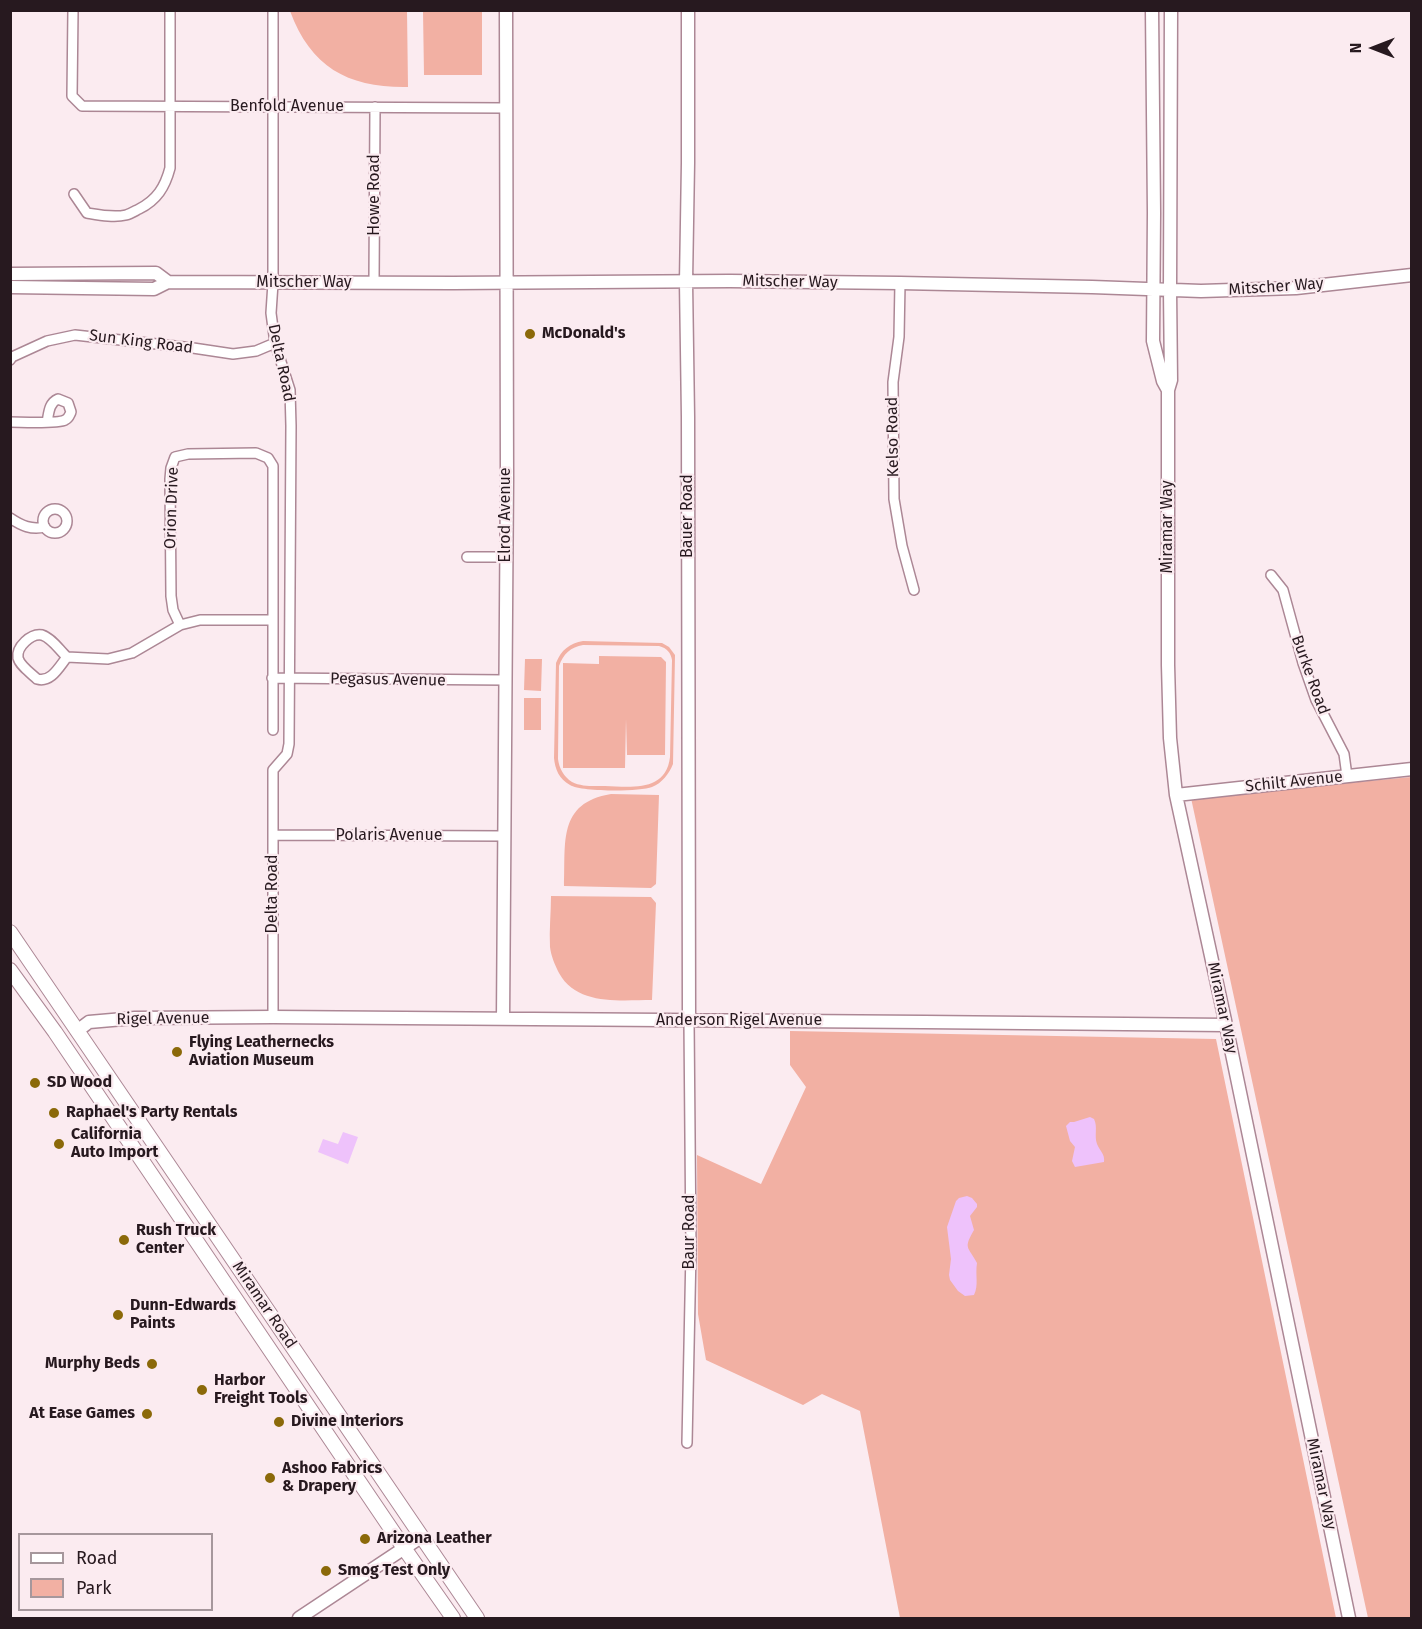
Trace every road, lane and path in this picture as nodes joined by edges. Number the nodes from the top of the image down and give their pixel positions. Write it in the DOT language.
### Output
graph roads {
  1 [pos="73,10"];
  2 [pos="170,10"];
  3 [pos="273,10"];
  4 [pos="506,10"];
  5 [pos="688,10"];
  6 [pos="1152,10"];
  7 [pos="1171,10"];
  8 [pos="170,107"];
  9 [pos="273,107"];
  10 [pos="375,107"];
  11 [pos="506,108"];
  12 [pos="74,194"];
  13 [pos="10,274"];
  14 [pos="1412,275"];
  15 [pos="168,282"];
  16 [pos="506,282"];
  17 [pos="686,282"];
  18 [pos="273,283"];
  19 [pos="374,283"];
  20 [pos="900,283"];
  21 [pos="10,287"];
  22 [pos="1153,289"];
  23 [pos="1170,290"];
  24 [pos="275,343"];
  25 [pos="10,360"];
  26 [pos="1168,390"];
  27 [pos="10,422"];
  28 [pos="47,422"];
  29 [pos="10,518"];
  30 [pos="45,527"];
  31 [pos="467,557"];
  32 [pos="506,557"];
  33 [pos="1271,575"];
  34 [pos="914,590"];
  35 [pos="272,620"];
  36 [pos="180,625"];
  37 [pos="67,657"];
  38 [pos="272,678"];
  39 [pos="290,679"];
  40 [pos="505,680"];
  41 [pos="273,730"];
  42 [pos="1412,769"];
  43 [pos="1347,776"];
  44 [pos="1176,795"];
  45 [pos="273,835"];
  46 [pos="504,836"];
  47 [pos="10,932"];
  48 [pos="10,970"];
  49 [pos="251,1017"];
  50 [pos="273,1017"];
  51 [pos="503,1019"];
  52 [pos="689,1021"];
  53 [pos="1226,1026"];
  54 [pos="77,1030"];
  55 [pos="687,1443"];
  56 [pos="421,1537"];
  57 [pos="404,1548"];
  58 [pos="299,1618"];
  59 [pos="453,1618"];
  60 [pos="477,1618"];
  61 [pos="1349,1618"];
  1 -- 8 [label="street, Benfold Avenue"];
  2 -- 8 [label="street"];
  3 -- 9 [label="street, Delta Road"];
  4 -- 11 [label="street, Elrod Avenue"];
  5 -- 17 [label="street, Bauer Road"];
  6 -- 22 [label="street, Miramar Way"];
  7 -- 23 [label="street, Miramar Way"];
  8 -- 9 [label="street, Benfold Avenue"];
  8 -- 12 [label="street"];
  9 -- 10 [label="street, Benfold Avenue"];
  9 -- 18 [label="street, Delta Road"];
  10 -- 11 [label="street, Benfold Avenue"];
  10 -- 19 [label="street, Howe Road"];
  11 -- 16 [label="street, Elrod Avenue"];
  13 -- 15 [label="street, Mitscher Way"];
  14 -- 23 [label="street, Mitscher Way"];
  15 -- 18 [label="street, Mitscher Way"];
  15 -- 21 [label="street, Mitscher Way"];
  16 -- 17 [label="street, Mitscher Way"];
  16 -- 19 [label="street, Mitscher Way"];
  16 -- 32 [label="street, Elrod Avenue"];
  17 -- 20 [label="street, Mitscher Way"];
  17 -- 52 [label="street, Bauer Road"];
  18 -- 19 [label="street, Mitscher Way"];
  18 -- 24 [label="street, Delta Road"];
  20 -- 22 [label="street, Mitscher Way"];
  20 -- 34 [label="street, Kelso Road"];
  22 -- 23 [label="street, Mitscher Way"];
  22 -- 26 [label="street, Miramar Way"];
  23 -- 26 [label="street, Miramar Way"];
  24 -- 25 [label="street, Sun King Road"];
  24 -- 39 [label="street, Delta Road"];
  26 -- 44 [label="street, Miramar Way"];
  27 -- 28 [label="street"];
  29 -- 30 [label="street"];
  31 -- 32 [label="street"];
  32 -- 40 [label="street, Elrod Avenue"];
  33 -- 43 [label="street, Burke Road"];
  35 -- 36 [label="street"];
  35 -- 36 [label="street, Orion Drive"];
  35 -- 38 [label="street"];
  36 -- 37 [label="street"];
  37 -- 37 [label="street"];
  38 -- 39 [label="street, Pegasus Avenue"];
  38 -- 41 [label="street"];
  39 -- 40 [label="street, Pegasus Avenue"];
  39 -- 45 [label="street, Delta Road"];
  40 -- 46 [label="street, Elrod Avenue"];
  42 -- 43 [label="street, Schilt Avenue"];
  43 -- 44 [label="street, Schilt Avenue"];
  44 -- 53 [label="street, Miramar Way"];
  45 -- 46 [label="street, Polaris Avenue"];
  45 -- 50 [label="street, Delta Road"];
  46 -- 51 [label="street, Elrod Avenue"];
  47 -- 54 [label="main road, Miramar Road"];
  48 -- 57 [label="main road, Miramar Road"];
  49 -- 50 [label="street, Anderson Rigel Avenue"];
  49 -- 54 [label="street, Rigel Avenue"];
  50 -- 51 [label="street, Anderson Rigel Avenue"];
  51 -- 52 [label="street, Anderson Rigel Avenue"];
  52 -- 53 [label="street, Anderson Rigel Avenue"];
  52 -- 55 [label="street, Baur Road"];
  53 -- 61 [label="street, Miramar Way"];
  54 -- 56 [label="main road, Miramar Road"];
  56 -- 57 [label="street"];
  56 -- 60 [label="main road, Miramar Road"];
  57 -- 58 [label="street"];
  57 -- 59 [label="main road, Miramar Road"];
}
